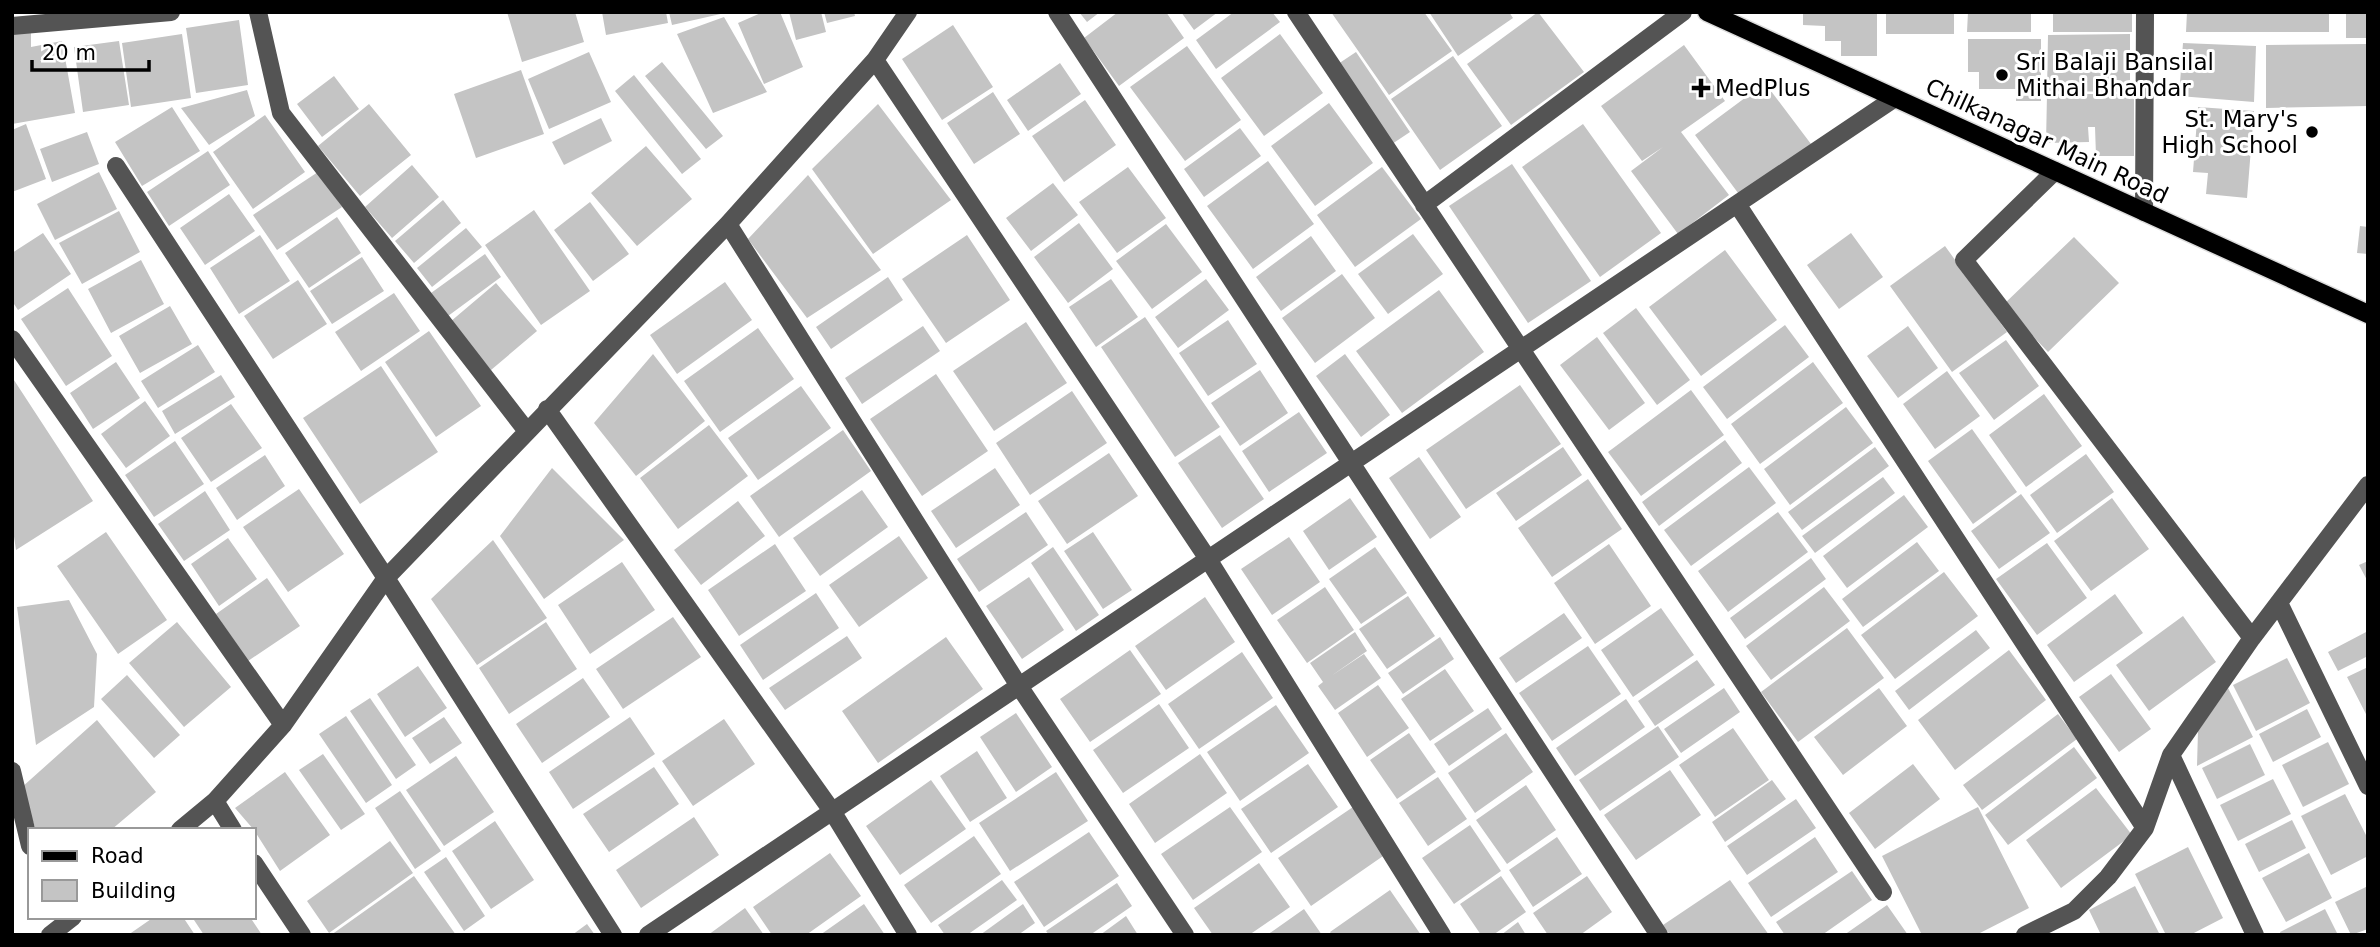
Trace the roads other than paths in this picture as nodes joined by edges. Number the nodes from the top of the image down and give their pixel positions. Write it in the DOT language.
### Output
graph roads {
  1 [pos="171,12"];
  2 [pos="258,12"];
  3 [pos="908,12"];
  4 [pos="1057,12"];
  5 [pos="1296,12"];
  6 [pos="1683,12"];
  7 [pos="1707,12"];
  8 [pos="2145,12"];
  9 [pos="12,26"];
  10 [pos="875,60"];
  11 [pos="1895,98"];
  12 [pos="116,166"];
  13 [pos="2054,171"];
  14 [pos="1737,204"];
  15 [pos="1424,205"];
  16 [pos="2144,212"];
  17 [pos="727,224"];
  18 [pos="2368,314"];
  19 [pos="12,340"];
  20 [pos="1521,349"];
  21 [pos="547,409"];
  22 [pos="526,430"];
  23 [pos="1353,462"];
  24 [pos="2368,485"];
  25 [pos="1208,559"];
  26 [pos="386,578"];
  27 [pos="2280,605"];
  28 [pos="2252,638"];
  29 [pos="1019,686"];
  30 [pos="283,725"];
  31 [pos="2171,755"];
  32 [pos="12,771"];
  33 [pos="2368,786"];
  34 [pos="215,802"];
  35 [pos="832,811"];
  36 [pos="182,828"];
  37 [pos="232,828"];
  38 [pos="2145,828"];
  39 [pos="28,838"];
  40 [pos="256,866"];
  41 [pos="1883,892"];
  42 [pos="70,919"];
  43 [pos="51,930"];
  44 [pos="302,935"];
  45 [pos="614,935"];
  46 [pos="648,935"];
  47 [pos="908,935"];
  48 [pos="1185,935"];
  49 [pos="1442,935"];
  50 [pos="1659,935"];
  51 [pos="2025,935"];
  52 [pos="2255,935"];
  1 -- 9 [label="street"];
  2 -- 22 [label="street"];
  3 -- 10 [label="street"];
  4 -- 23 [label="street"];
  5 -- 15 [label="street"];
  6 -- 15 [label="street"];
  7 -- 11 [label="main road, Chilkanagar Main Road"];
  8 -- 16 [label="street"];
  10 -- 17 [label="street"];
  10 -- 25 [label="street"];
  11 -- 13 [label="main road, Chilkanagar Main Road"];
  11 -- 14 [label="street"];
  12 -- 26 [label="street"];
  13 -- 16 [label="main road, Chilkanagar Main Road"];
  13 -- 28 [label="street"];
  14 -- 20 [label="street"];
  14 -- 38 [label="street"];
  15 -- 20 [label="street"];
  16 -- 18 [label="main road, Chilkanagar Main Road"];
  17 -- 21 [label="street"];
  17 -- 29 [label="street"];
  19 -- 30 [label="street"];
  20 -- 23 [label="street"];
  20 -- 41 [label="street"];
  21 -- 22 [label="street"];
  21 -- 35 [label="street"];
  22 -- 26 [label="street"];
  23 -- 25 [label="street"];
  23 -- 50 [label="street"];
  24 -- 27 [label="street"];
  25 -- 29 [label="street"];
  25 -- 49 [label="street"];
  26 -- 30 [label="street"];
  26 -- 45 [label="street"];
  27 -- 28 [label="street"];
  27 -- 33 [label="street"];
  28 -- 31 [label="street"];
  29 -- 35 [label="street"];
  29 -- 48 [label="street"];
  30 -- 34 [label="street"];
  31 -- 38 [label="street"];
  31 -- 52 [label="street"];
  32 -- 39 [label="street"];
  34 -- 36 [label="street"];
  34 -- 37 [label="street"];
  35 -- 46 [label="street"];
  35 -- 47 [label="street"];
  38 -- 51 [label="street"];
  40 -- 44 [label="street"];
  42 -- 43 [label="street"];
}
